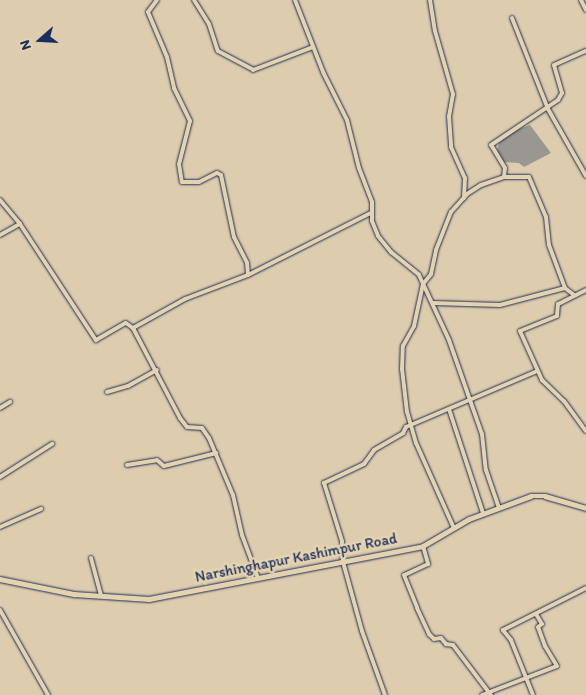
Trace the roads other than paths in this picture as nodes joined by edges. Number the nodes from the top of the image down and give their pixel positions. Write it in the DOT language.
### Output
graph roads {
  1 [pos="157,0"];
  2 [pos="194,0"];
  3 [pos="295,0"];
  4 [pos="430,0"];
  5 [pos="581,0"];
  6 [pos="586,10"];
  7 [pos="512,18"];
  8 [pos="312,47"];
  9 [pos="586,51"];
  10 [pos="548,108"];
  11 [pos="504,176"];
  12 [pos="586,176"];
  13 [pos="464,198"];
  14 [pos="0,200"];
  15 [pos="371,213"];
  16 [pos="20,224"];
  17 [pos="0,235"];
  18 [pos="248,274"];
  19 [pos="423,284"];
  20 [pos="565,288"];
  21 [pos="586,290"];
  22 [pos="574,295"];
  23 [pos="432,303"];
  24 [pos="133,328"];
  25 [pos="157,370"];
  26 [pos="537,372"];
  27 [pos="107,392"];
  28 [pos="471,401"];
  29 [pos="10,402"];
  30 [pos="0,408"];
  31 [pos="449,409"];
  32 [pos="412,424"];
  33 [pos="586,431"];
  34 [pos="52,444"];
  35 [pos="216,453"];
  36 [pos="127,465"];
  37 [pos="0,477"];
  38 [pos="499,508"];
  39 [pos="586,508"];
  40 [pos="41,509"];
  41 [pos="484,513"];
  42 [pos="453,526"];
  43 [pos="0,528"];
  44 [pos="423,546"];
  45 [pos="92,558"];
  46 [pos="343,562"];
  47 [pos="258,578"];
  48 [pos="0,579"];
  49 [pos="586,588"];
  50 [pos="101,595"];
  51 [pos="0,610"];
  52 [pos="536,614"];
  53 [pos="526,680"];
  54 [pos="490,693"];
  55 [pos="48,695"];
  56 [pos="385,695"];
  57 [pos="482,695"];
  58 [pos="533,695"];
  1 -- 18 [label="street"];
  2 -- 8 [label="street"];
  3 -- 8 [label="street"];
  4 -- 13 [label="street"];
  5 -- 6 [label="street"];
  7 -- 10 [label="street"];
  8 -- 15 [label="street"];
  9 -- 10 [label="street"];
  10 -- 11 [label="street"];
  10 -- 12 [label="street"];
  11 -- 13 [label="street"];
  11 -- 20 [label="street"];
  13 -- 19 [label="street"];
  14 -- 16 [label="street"];
  15 -- 18 [label="street"];
  15 -- 19 [label="street"];
  16 -- 17 [label="street"];
  16 -- 24 [label="street"];
  18 -- 24 [label="street"];
  19 -- 23 [label="street"];
  19 -- 32 [label="street"];
  20 -- 22 [label="street"];
  20 -- 23 [label="street"];
  21 -- 22 [label="street"];
  22 -- 26 [label="street"];
  23 -- 28 [label="street"];
  24 -- 25 [label="street"];
  25 -- 27 [label="street"];
  25 -- 35 [label="street"];
  26 -- 28 [label="street"];
  26 -- 33 [label="street"];
  28 -- 31 [label="street"];
  28 -- 38 [label="street"];
  29 -- 30 [label="street"];
  31 -- 32 [label="street"];
  31 -- 41 [label="street"];
  32 -- 42 [label="street"];
  32 -- 46 [label="street"];
  34 -- 37 [label="street"];
  35 -- 36 [label="street"];
  35 -- 47 [label="street"];
  38 -- 39 [label="street, Narshinghapur Kashimpur Road"];
  38 -- 41 [label="street, Narshinghapur Kashimpur Road"];
  40 -- 43 [label="street"];
  41 -- 42 [label="street, Narshinghapur Kashimpur Road"];
  42 -- 44 [label="street, Narshinghapur Kashimpur Road"];
  44 -- 46 [label="street, Narshinghapur Kashimpur Road"];
  44 -- 54 [label="street"];
  45 -- 50 [label="street"];
  46 -- 47 [label="street, Narshinghapur Kashimpur Road"];
  46 -- 56 [label="street"];
  47 -- 50 [label="street, Narshinghapur Kashimpur Road"];
  48 -- 50 [label="street, Narshinghapur Kashimpur Road"];
  49 -- 52 [label="street"];
  51 -- 55 [label="street"];
  52 -- 53 [label="street"];
  52 -- 53 [label="street"];
  53 -- 54 [label="street"];
  53 -- 58 [label="street"];
  54 -- 57 [label="street"];
}
